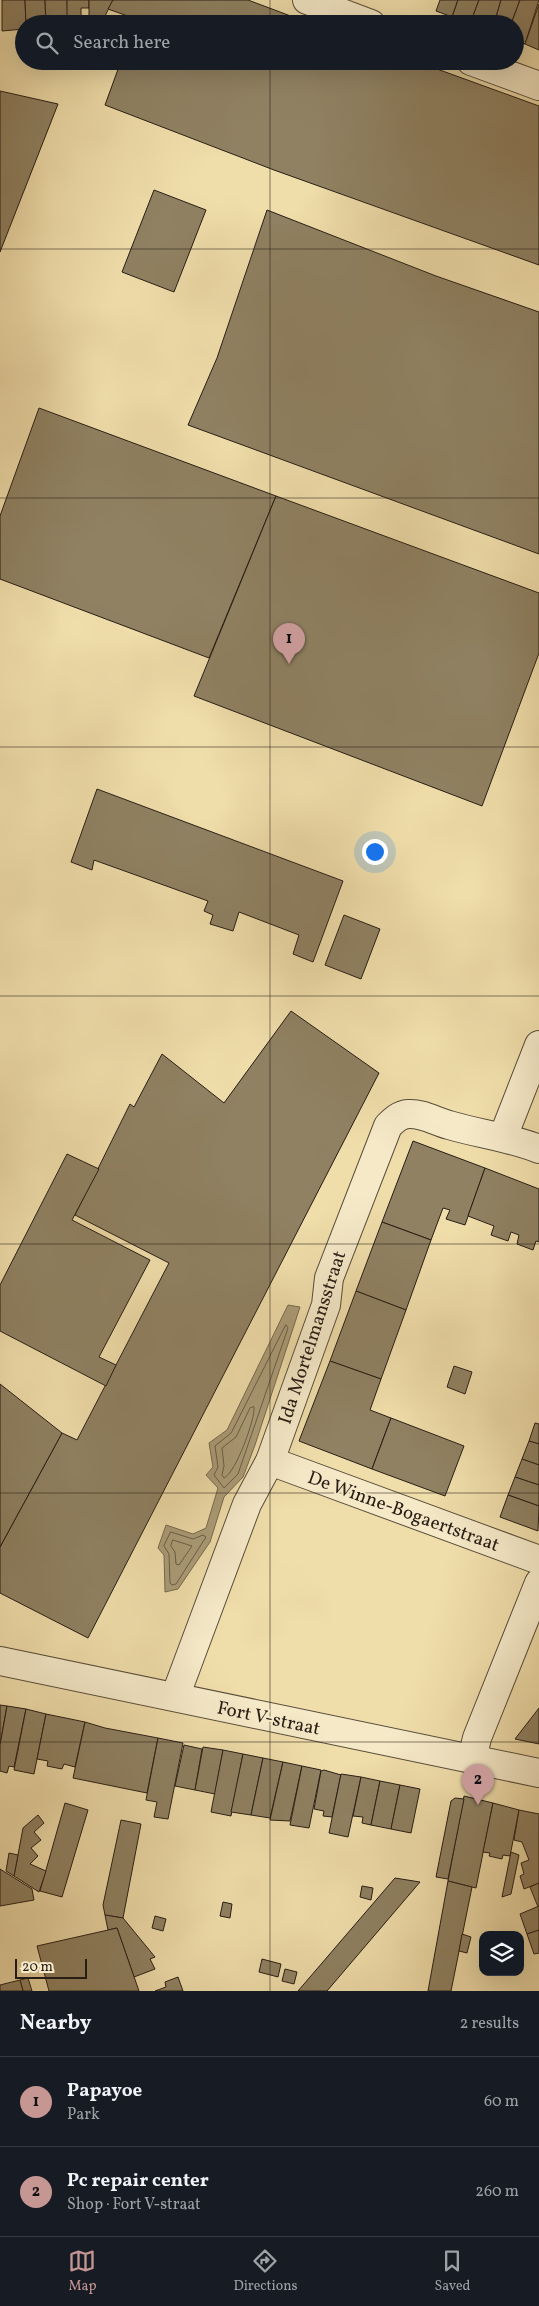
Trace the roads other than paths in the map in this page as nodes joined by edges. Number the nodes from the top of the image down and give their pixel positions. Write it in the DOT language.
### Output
graph roads {
  1 [pos="307,0"];
  2 [pos="347,15"];
  3 [pos="495,70"];
  4 [pos="539,86"];
  5 [pos="539,1045"];
  6 [pos="503,1137"];
  7 [pos="539,1149"];
  8 [pos="270,1461"];
  9 [pos="539,1560"];
  10 [pos="539,1582"];
  11 [pos="0,1661"];
  12 [pos="174,1697"];
  13 [pos="472,1759"];
  14 [pos="539,1773"];
  1 -- 2 [label="street"];
  3 -- 4 [label="street"];
  5 -- 6 [label="street"];
  6 -- 7 [label="street, Ida Mortelmansstraat"];
  6 -- 8 [label="street, Ida Mortelmansstraat"];
  8 -- 9 [label="street, De Winne-Bogaertstraat"];
  8 -- 12 [label="street, Ida Mortelmansstraat"];
  10 -- 13 [label="street"];
  11 -- 12 [label="street, Fort V-straat"];
  12 -- 13 [label="street, Fort V-straat"];
  13 -- 14 [label="street, Fort V-straat"];
}
